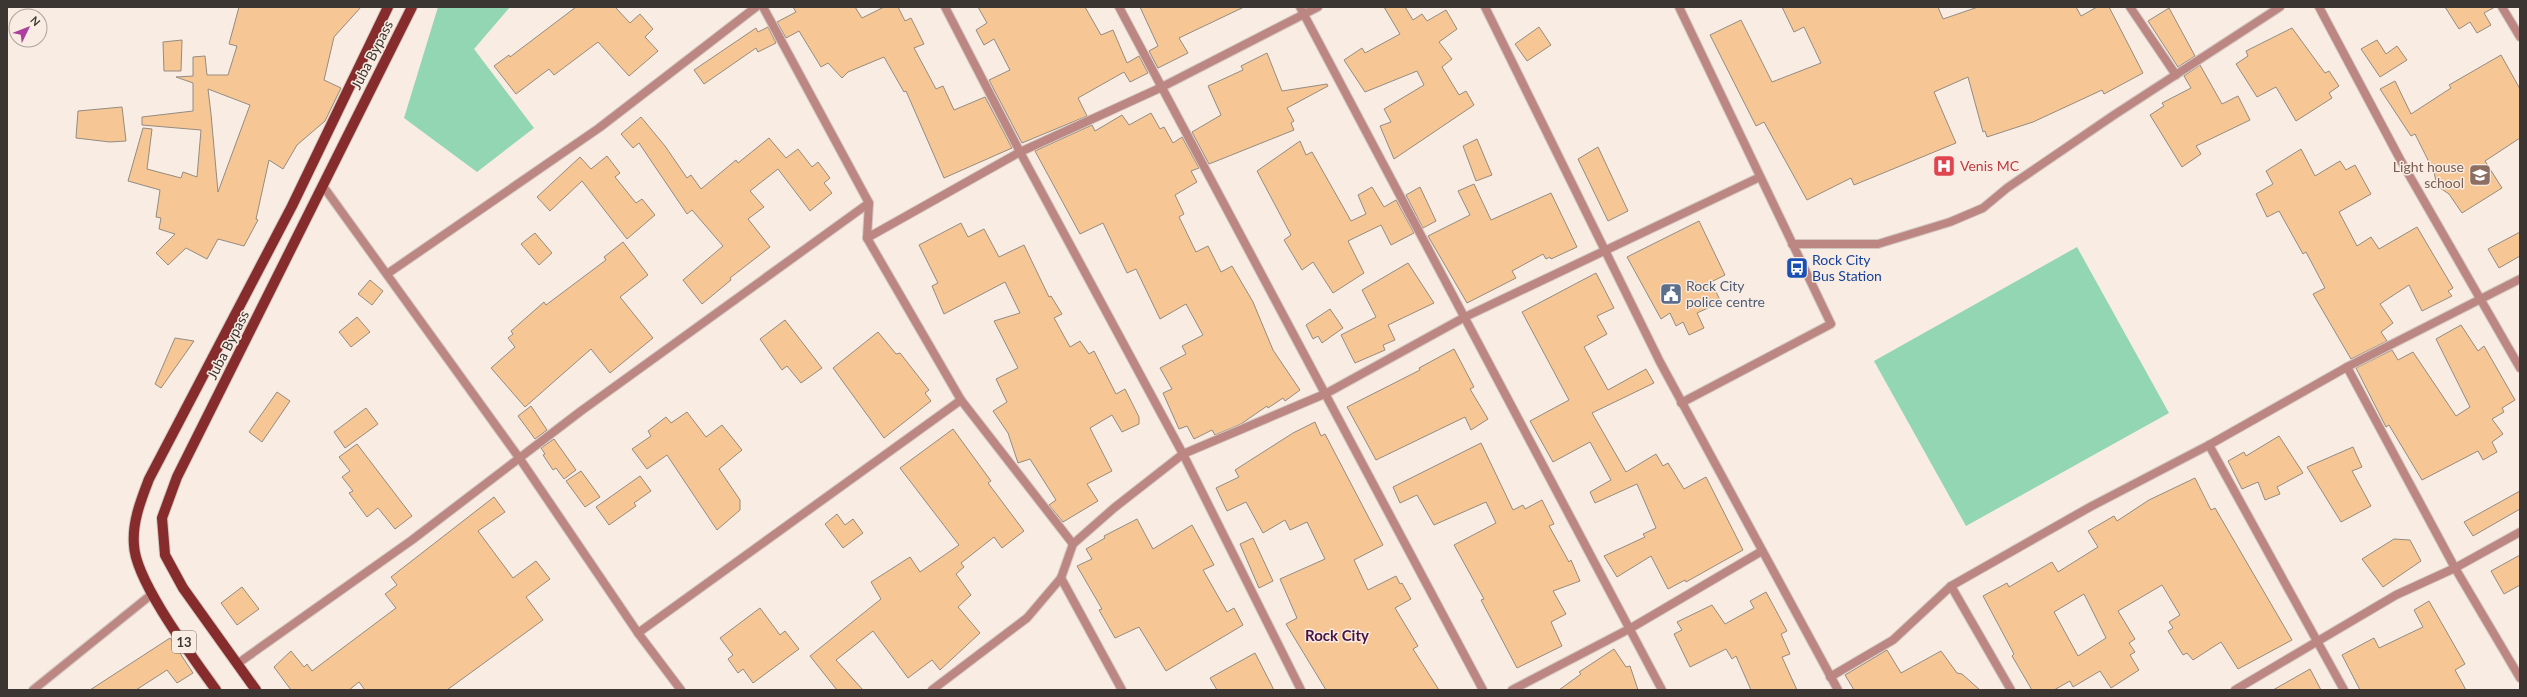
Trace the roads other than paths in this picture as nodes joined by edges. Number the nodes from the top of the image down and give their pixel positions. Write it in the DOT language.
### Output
graph roads {
  1 [pos="388,7"];
  2 [pos="412,7"];
  3 [pos="756,7"];
  4 [pos="763,7"];
  5 [pos="945,7"];
  6 [pos="1119,7"];
  7 [pos="1318,7"];
  8 [pos="1485,7"];
  9 [pos="1679,7"];
  10 [pos="2130,7"];
  11 [pos="2280,7"];
  12 [pos="2319,7"];
  13 [pos="2502,7"];
  14 [pos="1302,10"];
  15 [pos="2520,37"];
  16 [pos="2176,75"];
  17 [pos="1160,88"];
  18 [pos="1020,152"];
  19 [pos="1760,177"];
  20 [pos="323,186"];
  21 [pos="869,202"];
  22 [pos="867,238"];
  23 [pos="1792,244"];
  24 [pos="1604,249"];
  25 [pos="387,274"];
  26 [pos="2520,279"];
  27 [pos="2481,299"];
  28 [pos="1465,317"];
  29 [pos="2347,366"];
  30 [pos="2520,368"];
  31 [pos="1327,393"];
  32 [pos="961,400"];
  33 [pos="1682,402"];
  34 [pos="2209,445"];
  35 [pos="1183,454"];
  36 [pos="520,459"];
  37 [pos="2520,532"];
  38 [pos="1073,544"];
  39 [pos="1762,551"];
  40 [pos="2455,568"];
  41 [pos="1061,578"];
  42 [pos="1951,586"];
  43 [pos="152,594"];
  44 [pos="1632,628"];
  45 [pos="638,633"];
  46 [pos="2317,644"];
  47 [pos="238,664"];
  48 [pos="1830,677"];
  49 [pos="2520,678"];
  50 [pos="32,690"];
  51 [pos="216,690"];
  52 [pos="256,690"];
  53 [pos="681,690"];
  54 [pos="932,690"];
  55 [pos="1122,690"];
  56 [pos="1301,690"];
  57 [pos="1483,690"];
  58 [pos="1512,690"];
  59 [pos="1662,690"];
  60 [pos="1838,690"];
  61 [pos="2011,690"];
  62 [pos="2235,690"];
  63 [pos="2344,690"];
  1 -- 43 [label="main road, Juba Bypass"];
  2 -- 20 [label="main road, Juba Bypass"];
  3 -- 25 [label="street"];
  4 -- 21 [label="street"];
  5 -- 18 [label="street"];
  6 -- 17 [label="street"];
  7 -- 14 [label="street"];
  8 -- 24 [label="street"];
  9 -- 19 [label="street"];
  10 -- 16 [label="street"];
  11 -- 16 [label="street"];
  12 -- 27 [label="street"];
  13 -- 15 [label="street"];
  14 -- 17 [label="street"];
  14 -- 28 [label="street"];
  16 -- 23 [label="street"];
  17 -- 18 [label="street"];
  17 -- 31 [label="street"];
  18 -- 22 [label="street"];
  18 -- 35 [label="street"];
  19 -- 23 [label="street"];
  19 -- 24 [label="street"];
  20 -- 25 [label="street"];
  20 -- 47 [label="main road, Juba Bypass"];
  21 -- 22 [label="street"];
  21 -- 36 [label="street"];
  22 -- 32 [label="street"];
  23 -- 33 [label="street"];
  24 -- 28 [label="street"];
  24 -- 33 [label="street"];
  25 -- 36 [label="street"];
  26 -- 27 [label="street"];
  27 -- 29 [label="street"];
  27 -- 30 [label="street"];
  28 -- 31 [label="street"];
  28 -- 44 [label="street"];
  29 -- 34 [label="street"];
  29 -- 40 [label="street"];
  31 -- 35 [label="street"];
  31 -- 57 [label="street"];
  32 -- 38 [label="street"];
  32 -- 45 [label="street"];
  33 -- 39 [label="street"];
  34 -- 42 [label="street"];
  34 -- 46 [label="street"];
  35 -- 38 [label="street"];
  35 -- 56 [label="street"];
  36 -- 45 [label="street"];
  36 -- 47 [label="street"];
  37 -- 40 [label="street"];
  38 -- 41 [label="street"];
  39 -- 44 [label="street"];
  39 -- 48 [label="street"];
  40 -- 46 [label="street"];
  40 -- 49 [label="street"];
  41 -- 54 [label="street"];
  41 -- 55 [label="street"];
  42 -- 48 [label="street"];
  42 -- 61 [label="street"];
  43 -- 50 [label="street"];
  43 -- 51 [label="main road, Juba Bypass / 13"];
  44 -- 58 [label="street"];
  44 -- 59 [label="street"];
  45 -- 53 [label="street"];
  46 -- 62 [label="street"];
  46 -- 63 [label="street"];
  47 -- 52 [label="main road, Juba Bypass"];
  48 -- 60 [label="street"];
}
